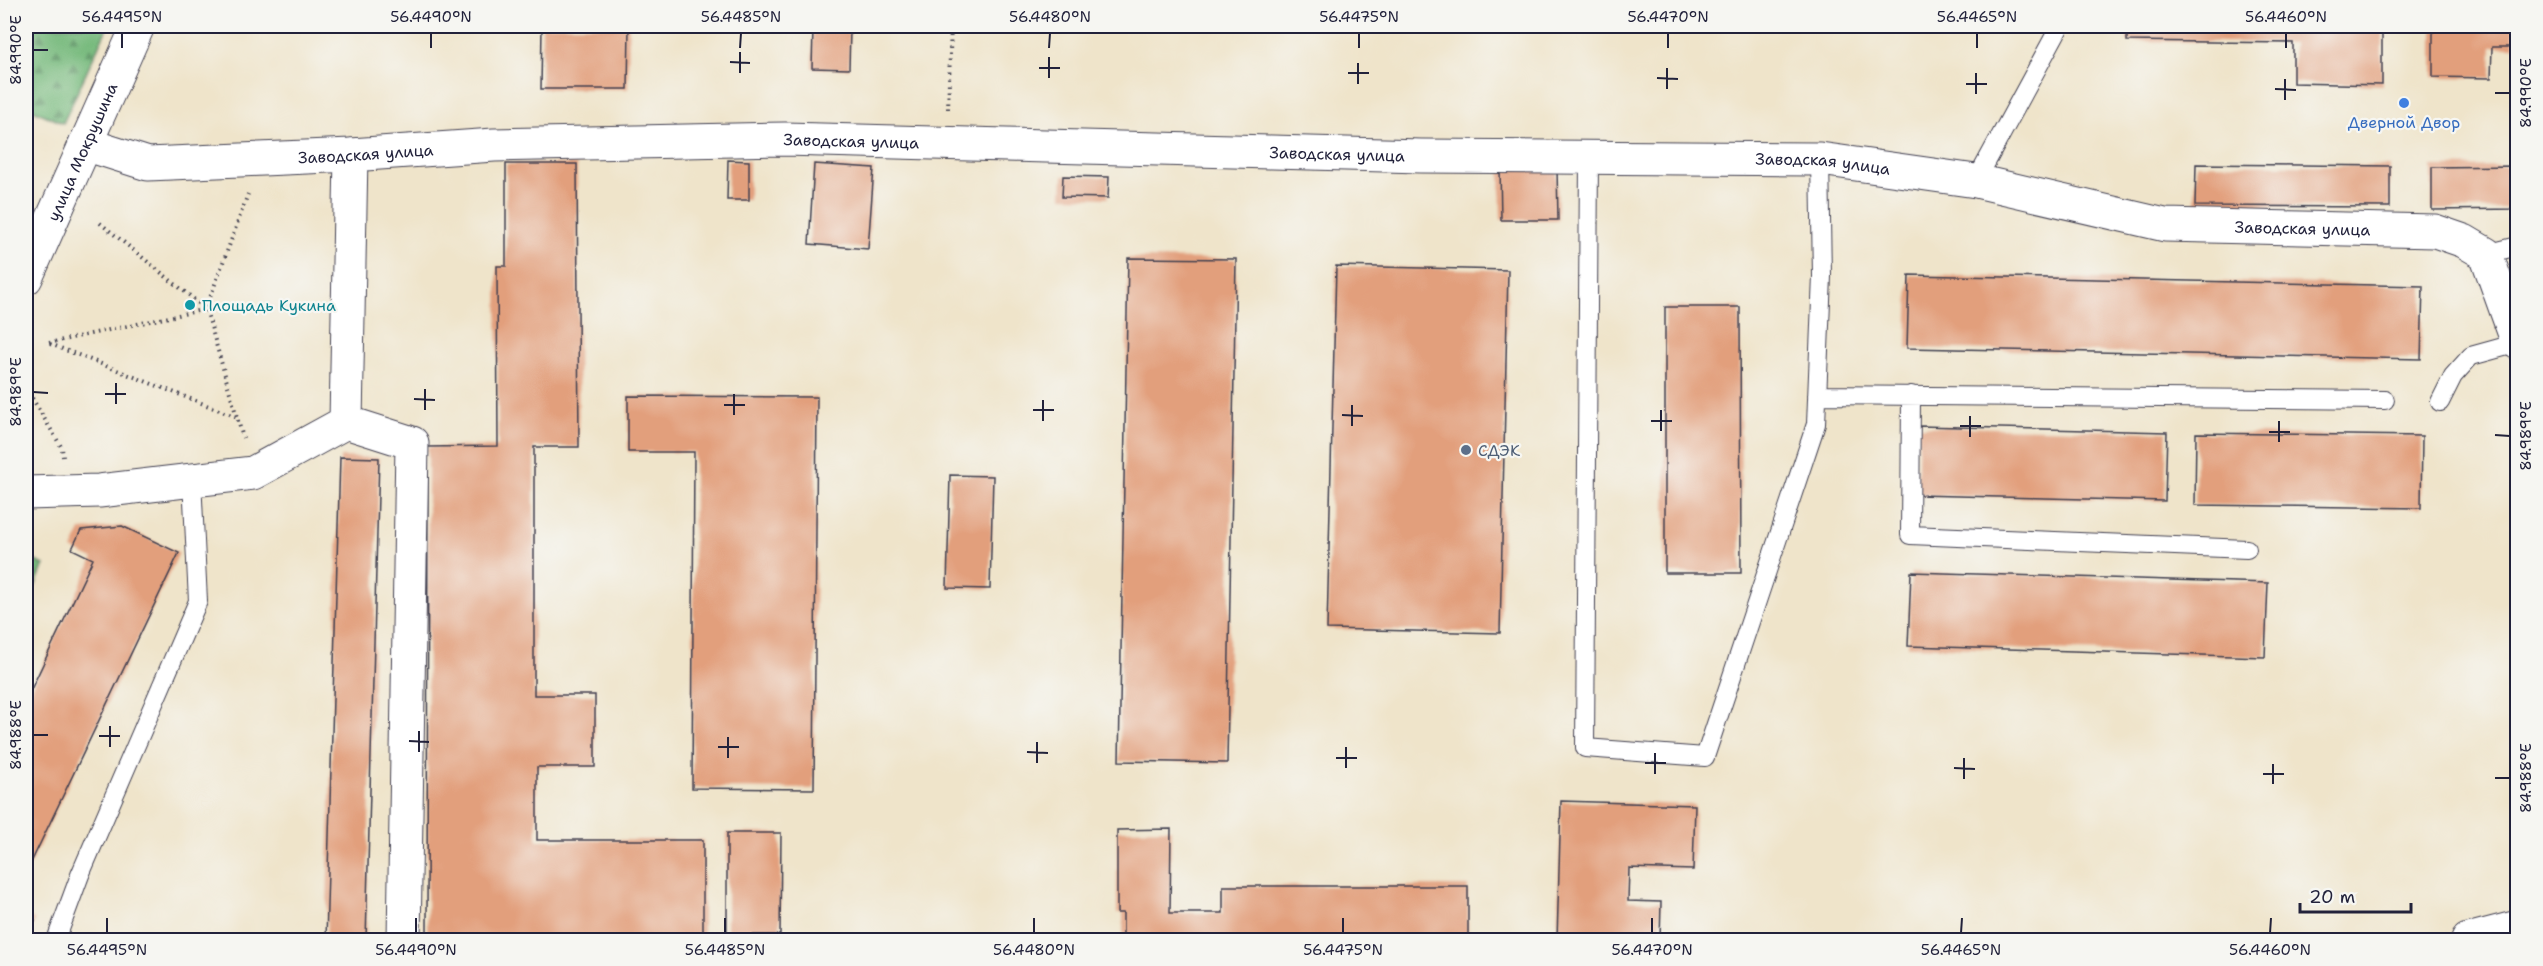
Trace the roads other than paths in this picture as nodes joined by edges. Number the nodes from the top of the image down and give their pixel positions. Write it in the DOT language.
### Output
graph roads {
  1 [pos="138,26"];
  2 [pos="2060,26"];
  3 [pos="85,144"];
  4 [pos="351,155"];
  5 [pos="1589,157"];
  6 [pos="1820,159"];
  7 [pos="1976,181"];
  8 [pos="2517,246"];
  9 [pos="2486,254"];
  10 [pos="26,278"];
  11 [pos="2517,343"];
  12 [pos="1817,394"];
  13 [pos="1911,395"];
  14 [pos="2385,400"];
  15 [pos="2440,402"];
  16 [pos="346,422"];
  17 [pos="192,480"];
  18 [pos="26,493"];
  19 [pos="2247,549"];
  20 [pos="2517,927"];
  21 [pos="56,940"];
  22 [pos="404,940"];
  23 [pos="2468,940"];
  1 -- 3 [label="street, улица Мокрушина"];
  2 -- 7 [label="lane"];
  3 -- 4 [label="street, Заводская улица"];
  3 -- 10 [label="street, улица Мокрушина"];
  4 -- 5 [label="street, Заводская улица"];
  4 -- 16 [label="street"];
  5 -- 6 [label="street, Заводская улица"];
  5 -- 12 [label="lane"];
  6 -- 7 [label="street, Заводская улица"];
  6 -- 12 [label="lane"];
  7 -- 9 [label="street, Заводская улица"];
  8 -- 9 [label="lane"];
  9 -- 11 [label="street"];
  11 -- 15 [label="lane"];
  12 -- 13 [label="lane"];
  13 -- 14 [label="lane"];
  13 -- 19 [label="lane"];
  16 -- 17 [label="street"];
  16 -- 22 [label="street"];
  17 -- 18 [label="street"];
  17 -- 21 [label="lane"];
  20 -- 23 [label="street"];
}
